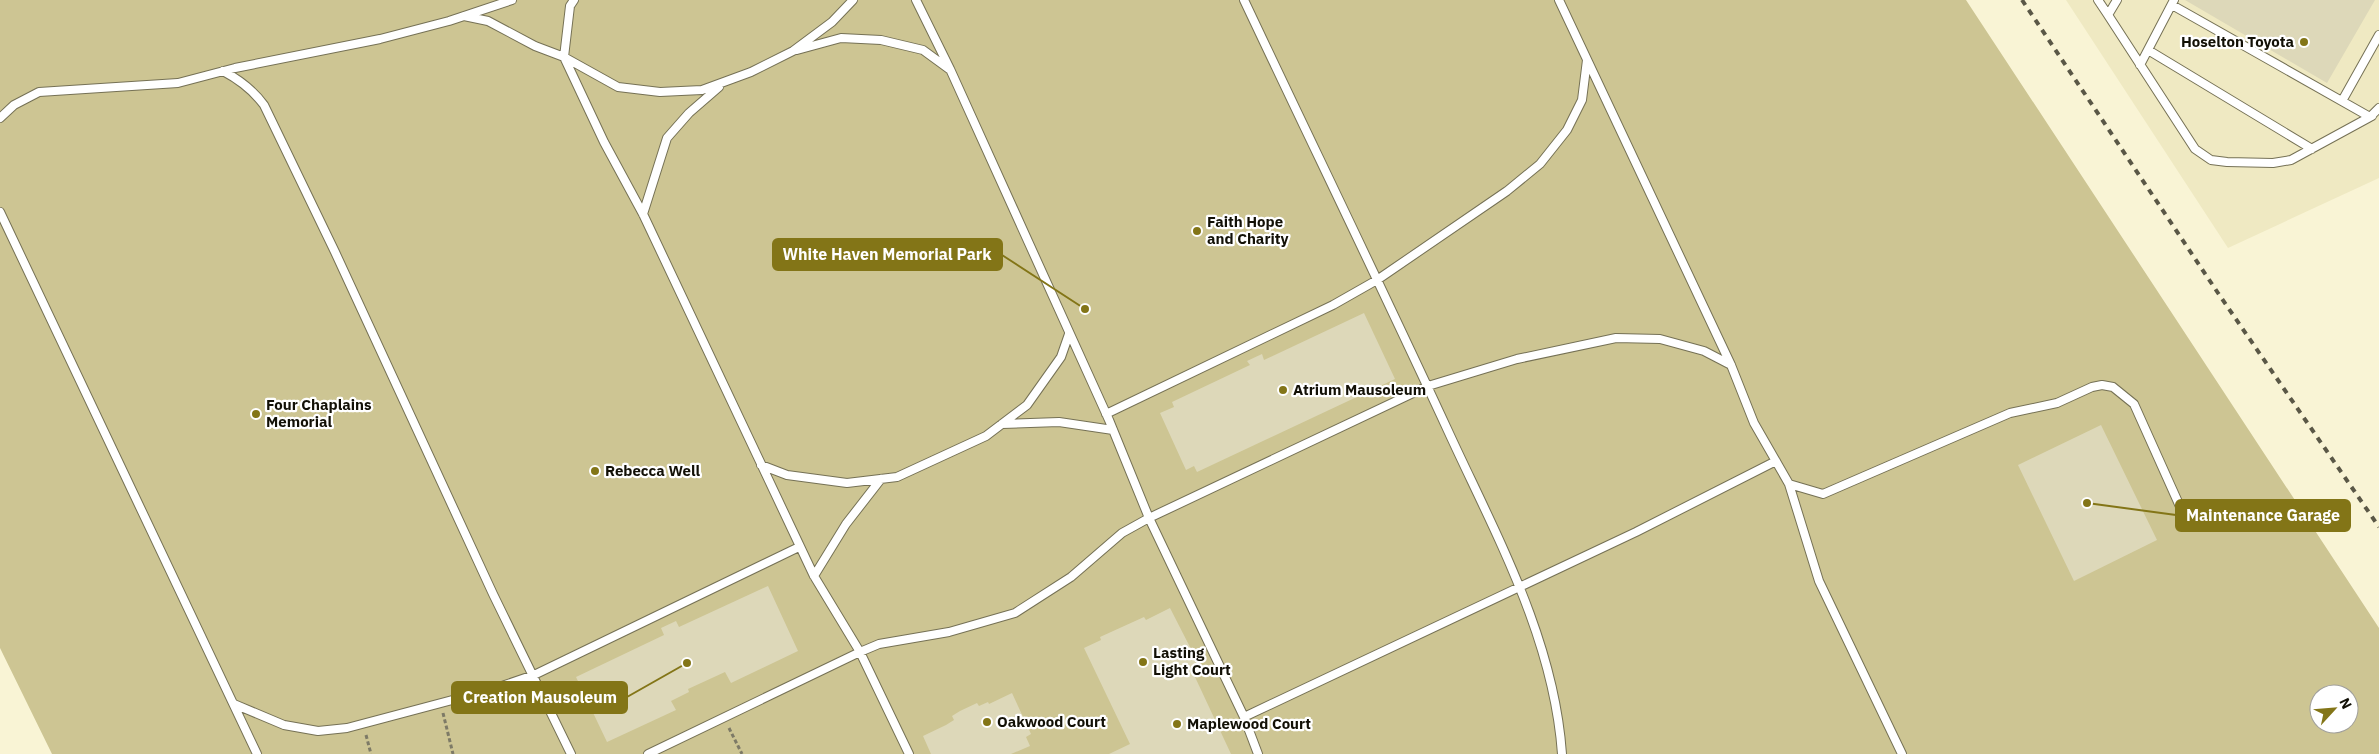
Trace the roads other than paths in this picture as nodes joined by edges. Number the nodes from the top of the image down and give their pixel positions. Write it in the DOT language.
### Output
graph roads {
  1 [pos="512,0"];
  2 [pos="574,0"];
  3 [pos="853,0"];
  4 [pos="916,0"];
  5 [pos="1244,0"];
  6 [pos="1559,0"];
  7 [pos="2098,0"];
  8 [pos="2117,0"];
  9 [pos="2173,3"];
  10 [pos="2108,15"];
  11 [pos="464,16"];
  12 [pos="2379,35"];
  13 [pos="2148,50"];
  14 [pos="793,52"];
  15 [pos="564,57"];
  16 [pos="1587,60"];
  17 [pos="2140,65"];
  18 [pos="950,69"];
  19 [pos="224,71"];
  20 [pos="725,82"];
  21 [pos="2342,101"];
  22 [pos="2379,110"];
  23 [pos="2370,117"];
  24 [pos="0,118"];
  25 [pos="2312,149"];
  26 [pos="0,212"];
  27 [pos="643,214"];
  28 [pos="1377,280"];
  29 [pos="1069,334"];
  30 [pos="1731,365"];
  31 [pos="1428,386"];
  32 [pos="1106,414"];
  33 [pos="1002,424"];
  34 [pos="1113,430"];
  35 [pos="1776,461"];
  36 [pos="761,465"];
  37 [pos="881,479"];
  38 [pos="1789,484"];
  39 [pos="2182,511"];
  40 [pos="1149,518"];
  41 [pos="799,546"];
  42 [pos="814,576"];
  43 [pos="1520,586"];
  44 [pos="860,652"];
  45 [pos="534,675"];
  46 [pos="234,704"];
  47 [pos="1244,716"];
  48 [pos="257,754"];
  49 [pos="571,754"];
  50 [pos="648,754"];
  51 [pos="909,754"];
  52 [pos="1258,754"];
  53 [pos="1562,754"];
  54 [pos="1902,754"];
  1 -- 11 [label="lane"];
  2 -- 15 [label="lane"];
  3 -- 14 [label="lane"];
  4 -- 18 [label="lane"];
  5 -- 28 [label="lane"];
  6 -- 16 [label="lane"];
  7 -- 10 [label="lane"];
  8 -- 10 [label="lane"];
  9 -- 13 [label="lane"];
  9 -- 21 [label="lane"];
  10 -- 17 [label="lane"];
  11 -- 15 [label="lane"];
  11 -- 19 [label="lane"];
  12 -- 21 [label="lane"];
  13 -- 17 [label="lane"];
  13 -- 25 [label="lane"];
  14 -- 18 [label="lane"];
  14 -- 20 [label="lane"];
  15 -- 20 [label="lane"];
  15 -- 27 [label="lane"];
  16 -- 28 [label="lane"];
  16 -- 30 [label="lane"];
  17 -- 25 [label="lane"];
  18 -- 29 [label="lane"];
  19 -- 24 [label="lane"];
  19 -- 45 [label="lane"];
  20 -- 27 [label="lane"];
  21 -- 23 [label="lane"];
  22 -- 23 [label="lane"];
  23 -- 25 [label="lane"];
  26 -- 46 [label="lane"];
  27 -- 36 [label="lane"];
  28 -- 31 [label="lane"];
  28 -- 32 [label="lane"];
  29 -- 32 [label="lane"];
  29 -- 33 [label="lane"];
  30 -- 31 [label="lane"];
  30 -- 35 [label="lane"];
  31 -- 40 [label="lane"];
  31 -- 43 [label="lane"];
  32 -- 34 [label="lane"];
  33 -- 34 [label="lane"];
  33 -- 37 [label="lane"];
  34 -- 40 [label="lane"];
  35 -- 38 [label="lane"];
  35 -- 43 [label="lane"];
  36 -- 37 [label="lane"];
  36 -- 41 [label="lane"];
  37 -- 42 [label="lane"];
  38 -- 39 [label="lane"];
  38 -- 54 [label="lane"];
  40 -- 44 [label="lane"];
  40 -- 47 [label="lane"];
  41 -- 42 [label="lane"];
  41 -- 45 [label="lane"];
  42 -- 44 [label="lane"];
  43 -- 47 [label="lane"];
  43 -- 53 [label="lane"];
  44 -- 50 [label="lane"];
  44 -- 51 [label="lane"];
  45 -- 46 [label="lane"];
  45 -- 49 [label="lane"];
  46 -- 48 [label="lane"];
  47 -- 52 [label="lane"];
}
